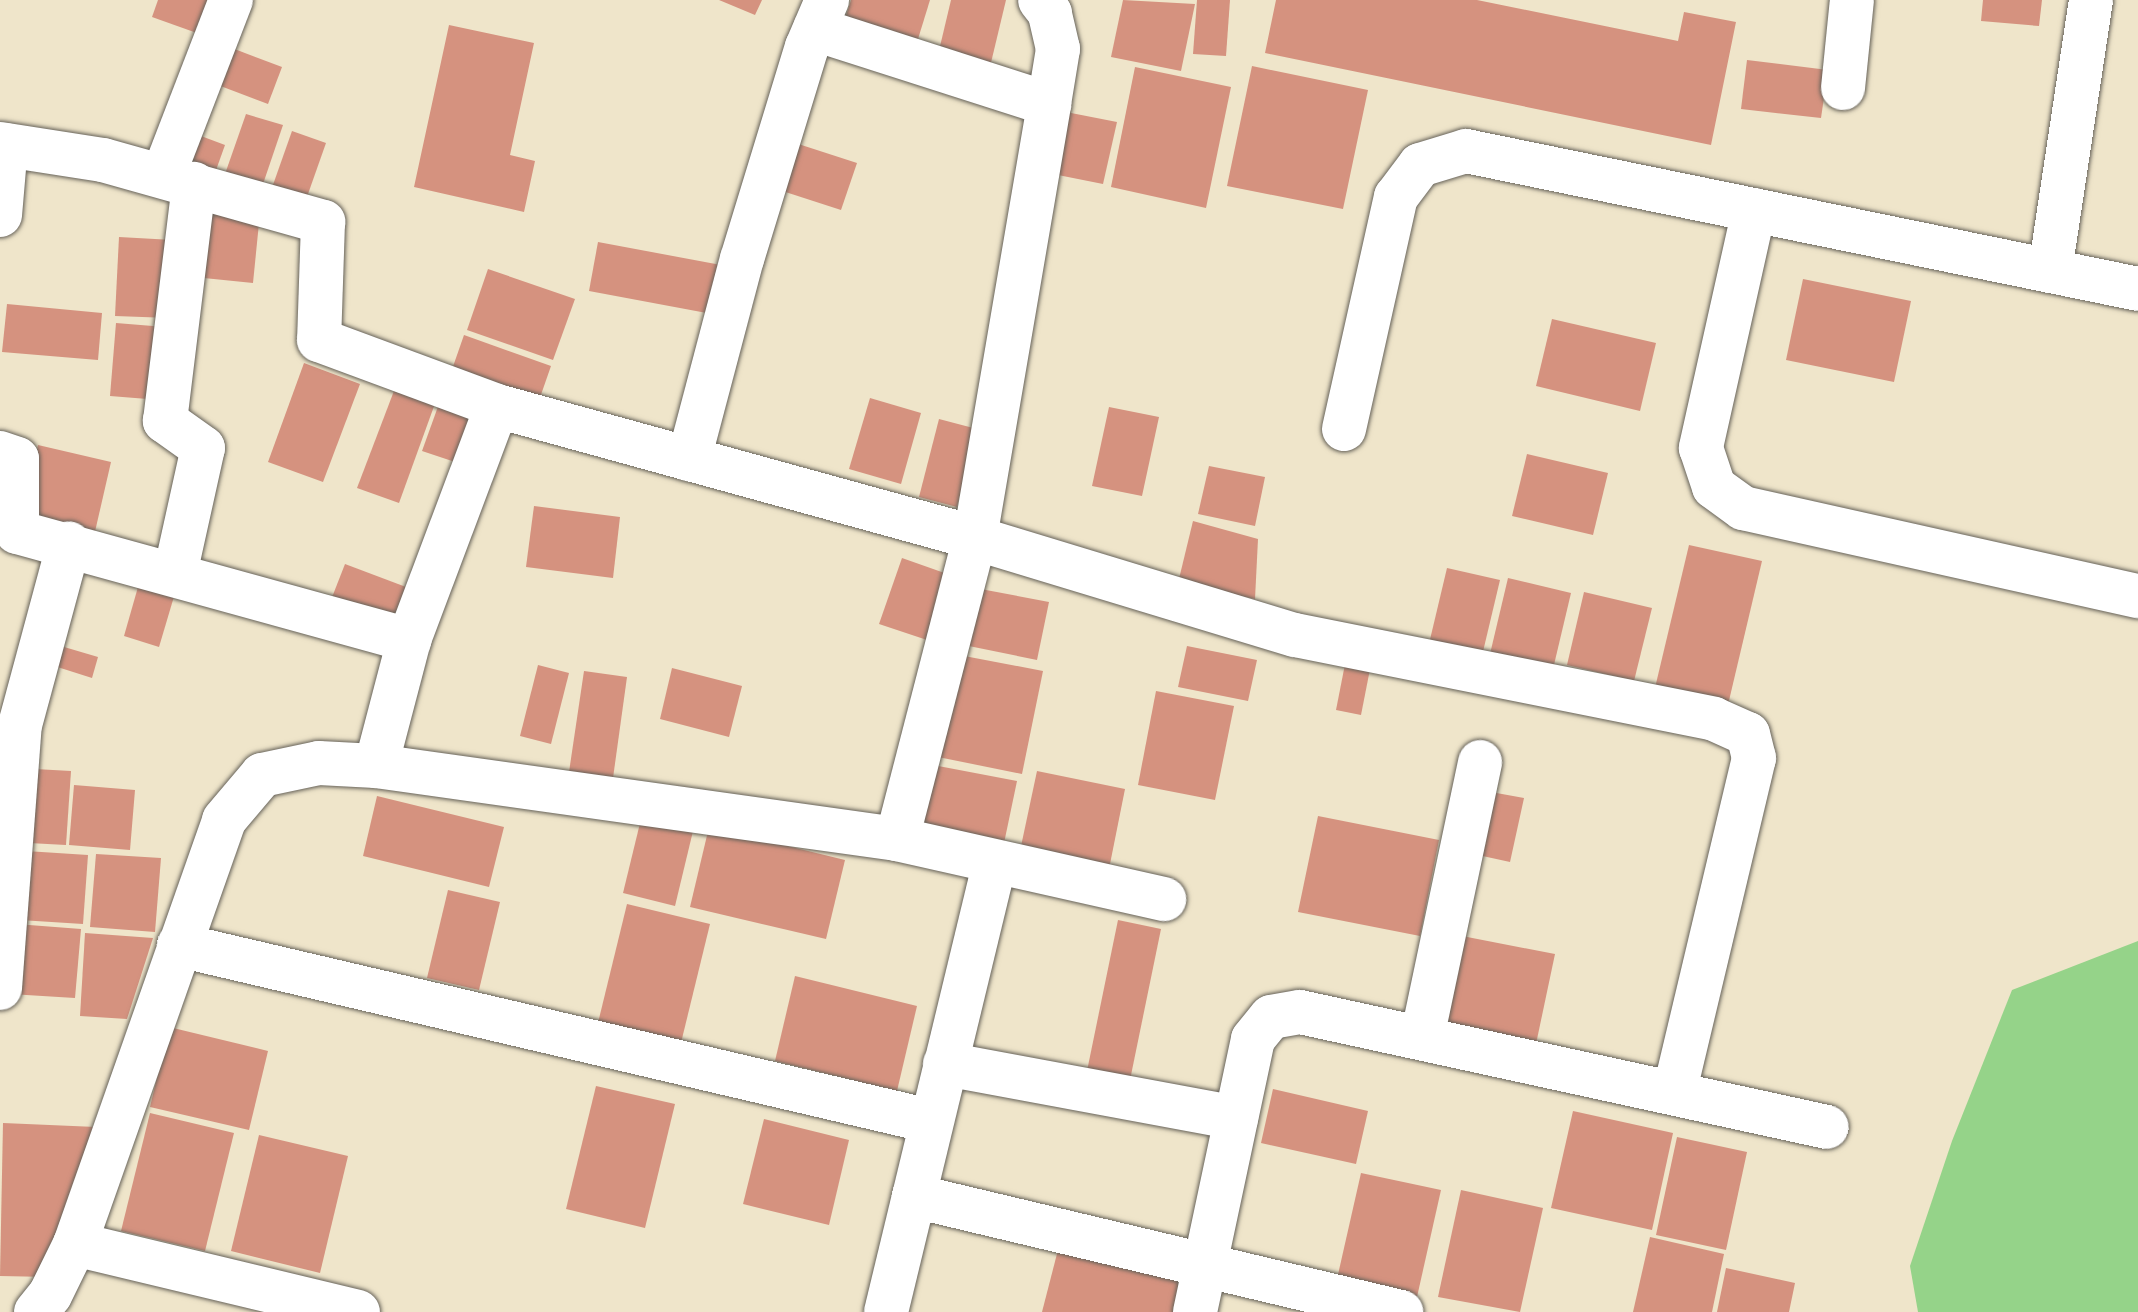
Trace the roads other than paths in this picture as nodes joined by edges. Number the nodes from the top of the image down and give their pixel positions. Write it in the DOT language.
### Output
graph roads {
  1 [pos="231,0"];
  2 [pos="1040,0"];
  3 [pos="1852,0"];
  4 [pos="2091,0"];
  5 [pos="821,14"];
  6 [pos="1843,88"];
  7 [pos="1049,104"];
  8 [pos="3,144"];
  9 [pos="178,180"];
  10 [pos="1754,210"];
  11 [pos="0,215"];
  12 [pos="2050,271"];
  13 [pos="2138,289"];
  14 [pos="497,406"];
  15 [pos="1344,429"];
  16 [pos="0,453"];
  17 [pos="689,459"];
  18 [pos="975,538"];
  19 [pos="69,543"];
  20 [pos="175,574"];
  21 [pos="2138,596"];
  22 [pos="409,640"];
  23 [pos="1480,762"];
  24 [pos="376,766"];
  25 [pos="897,839"];
  26 [pos="994,864"];
  27 [pos="1164,899"];
  28 [pos="179,945"];
  29 [pos="0,988"];
  30 [pos="1422,1038"];
  31 [pos="945,1064"];
  32 [pos="1674,1093"];
  33 [pos="1236,1118"];
  34 [pos="930,1121"];
  35 [pos="1827,1127"];
  36 [pos="914,1196"];
  37 [pos="75,1244"];
  38 [pos="1205,1265"];
  39 [pos="36,1312"];
  40 [pos="358,1312"];
  41 [pos="886,1312"];
  42 [pos="1195,1312"];
  43 [pos="1401,1312"];
  1 -- 9 [label="street"];
  2 -- 7 [label="street"];
  3 -- 6 [label="street"];
  4 -- 12 [label="street"];
  5 -- 7 [label="street"];
  5 -- 17 [label="street"];
  7 -- 18 [label="street"];
  8 -- 9 [label="street"];
  8 -- 11 [label="street"];
  9 -- 14 [label="street"];
  9 -- 20 [label="street"];
  10 -- 12 [label="street"];
  10 -- 15 [label="street"];
  10 -- 21 [label="street"];
  12 -- 13 [label="street"];
  14 -- 17 [label="street"];
  14 -- 22 [label="street"];
  16 -- 19 [label="street"];
  17 -- 18 [label="street"];
  18 -- 25 [label="street"];
  18 -- 32 [label="street"];
  19 -- 20 [label="street"];
  19 -- 29 [label="street"];
  20 -- 22 [label="street"];
  22 -- 24 [label="street"];
  23 -- 30 [label="street"];
  24 -- 25 [label="street"];
  24 -- 28 [label="street"];
  25 -- 26 [label="street"];
  26 -- 27 [label="street"];
  26 -- 31 [label="street"];
  28 -- 34 [label="street"];
  28 -- 37 [label="street"];
  30 -- 32 [label="street"];
  30 -- 33 [label="street"];
  31 -- 33 [label="street"];
  31 -- 34 [label="street"];
  32 -- 35 [label="street"];
  33 -- 38 [label="street"];
  34 -- 36 [label="street"];
  36 -- 38 [label="street"];
  36 -- 41 [label="street"];
  37 -- 39 [label="street"];
  37 -- 40 [label="street"];
  38 -- 42 [label="street"];
  38 -- 43 [label="street"];
}
